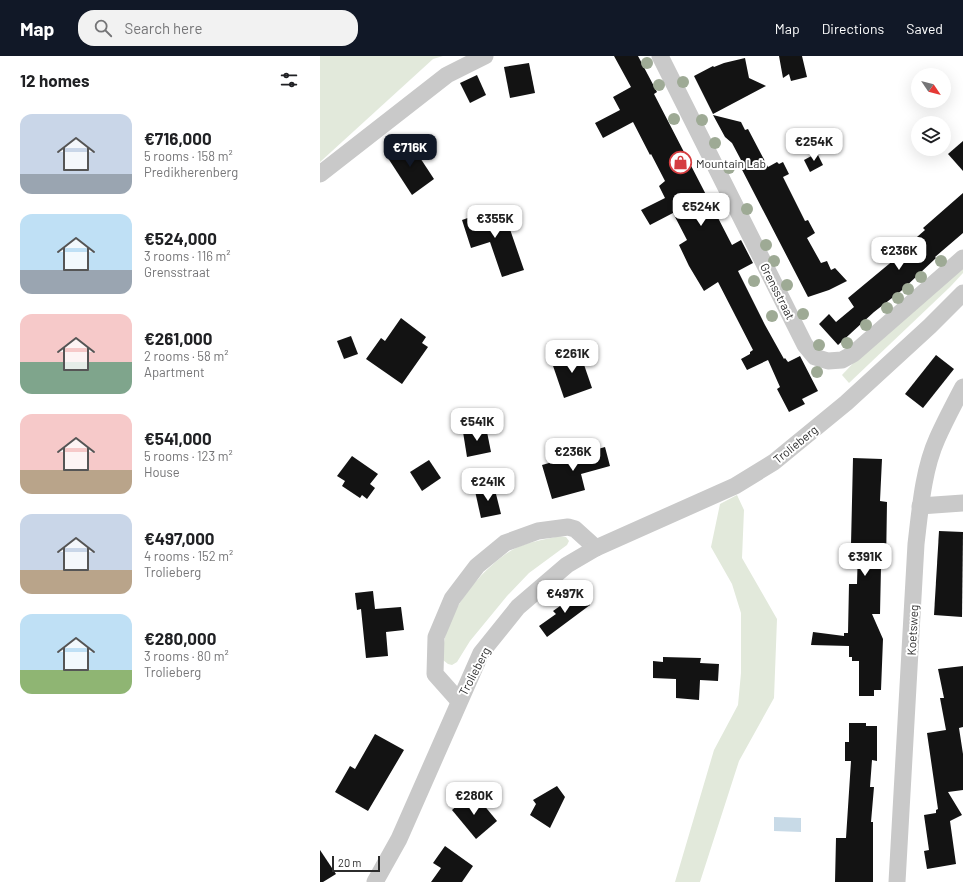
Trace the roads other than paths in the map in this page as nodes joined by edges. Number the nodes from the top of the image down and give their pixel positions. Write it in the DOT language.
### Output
graph roads {
  1 [pos="485,56"];
  2 [pos="660,56"];
  3 [pos="320,174"];
  4 [pos="963,258"];
  5 [pos="963,293"];
  6 [pos="963,387"];
  7 [pos="963,504"];
  8 [pos="920,506"];
  9 [pos="596,548"];
  10 [pos="459,701"];
  11 [pos="375,882"];
  12 [pos="897,882"];
  1 -- 3 [label="street"];
  2 -- 4 [label="street, Grensstraat"];
  5 -- 9 [label="street, Trolieberg"];
  6 -- 8 [label="street, Koetsweg"];
  7 -- 8 [label="street"];
  8 -- 12 [label="street, Koetsweg"];
  9 -- 10 [label="street, Trolieberg"];
  9 -- 10 [label="street, Trolieberg"];
  10 -- 11 [label="street, Trolieberg"];
}
